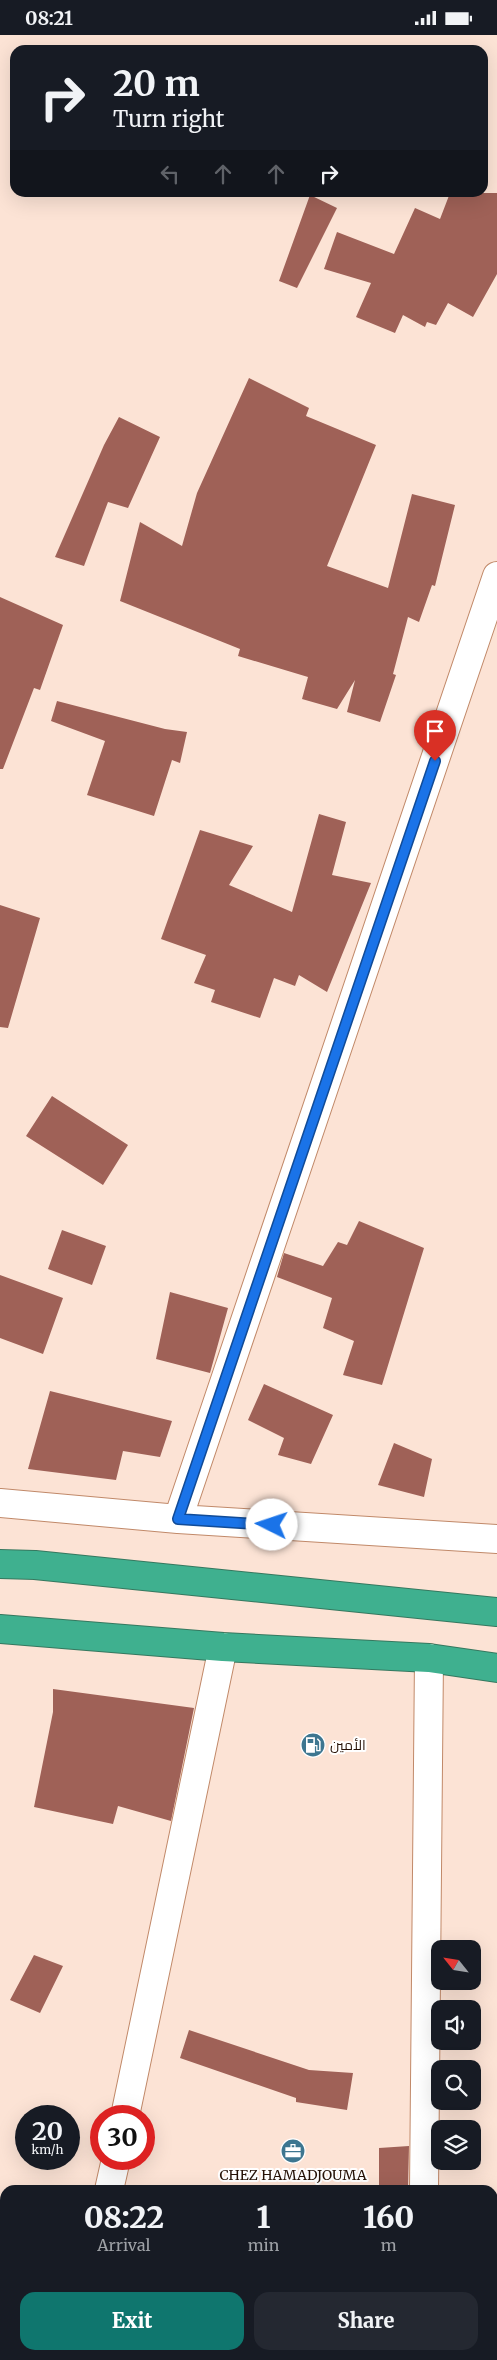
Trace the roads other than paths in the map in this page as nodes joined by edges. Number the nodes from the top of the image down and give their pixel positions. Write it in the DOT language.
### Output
graph roads {
  1 [pos="497,576"];
  2 [pos="0,1503"];
  3 [pos="178,1519"];
  4 [pos="497,1539"];
  5 [pos="0,1564"];
  6 [pos="497,1612"];
  7 [pos="0,1629"];
  8 [pos="223,1647"];
  9 [pos="429,1659"];
  10 [pos="497,1668"];
  11 [pos="127,2105"];
  12 [pos="114,2170"];
  13 [pos="110,2185"];
  14 [pos="424,2185"];
  1 -- 3 [label="street"];
  2 -- 3 [label="street"];
  3 -- 4 [label="street"];
  5 -- 6 [label="highway"];
  7 -- 8 [label="highway"];
  8 -- 9 [label="highway"];
  8 -- 11 [label="street"];
  9 -- 10 [label="highway"];
  9 -- 14 [label="street"];
  12 -- 13 [label="street"];
}
